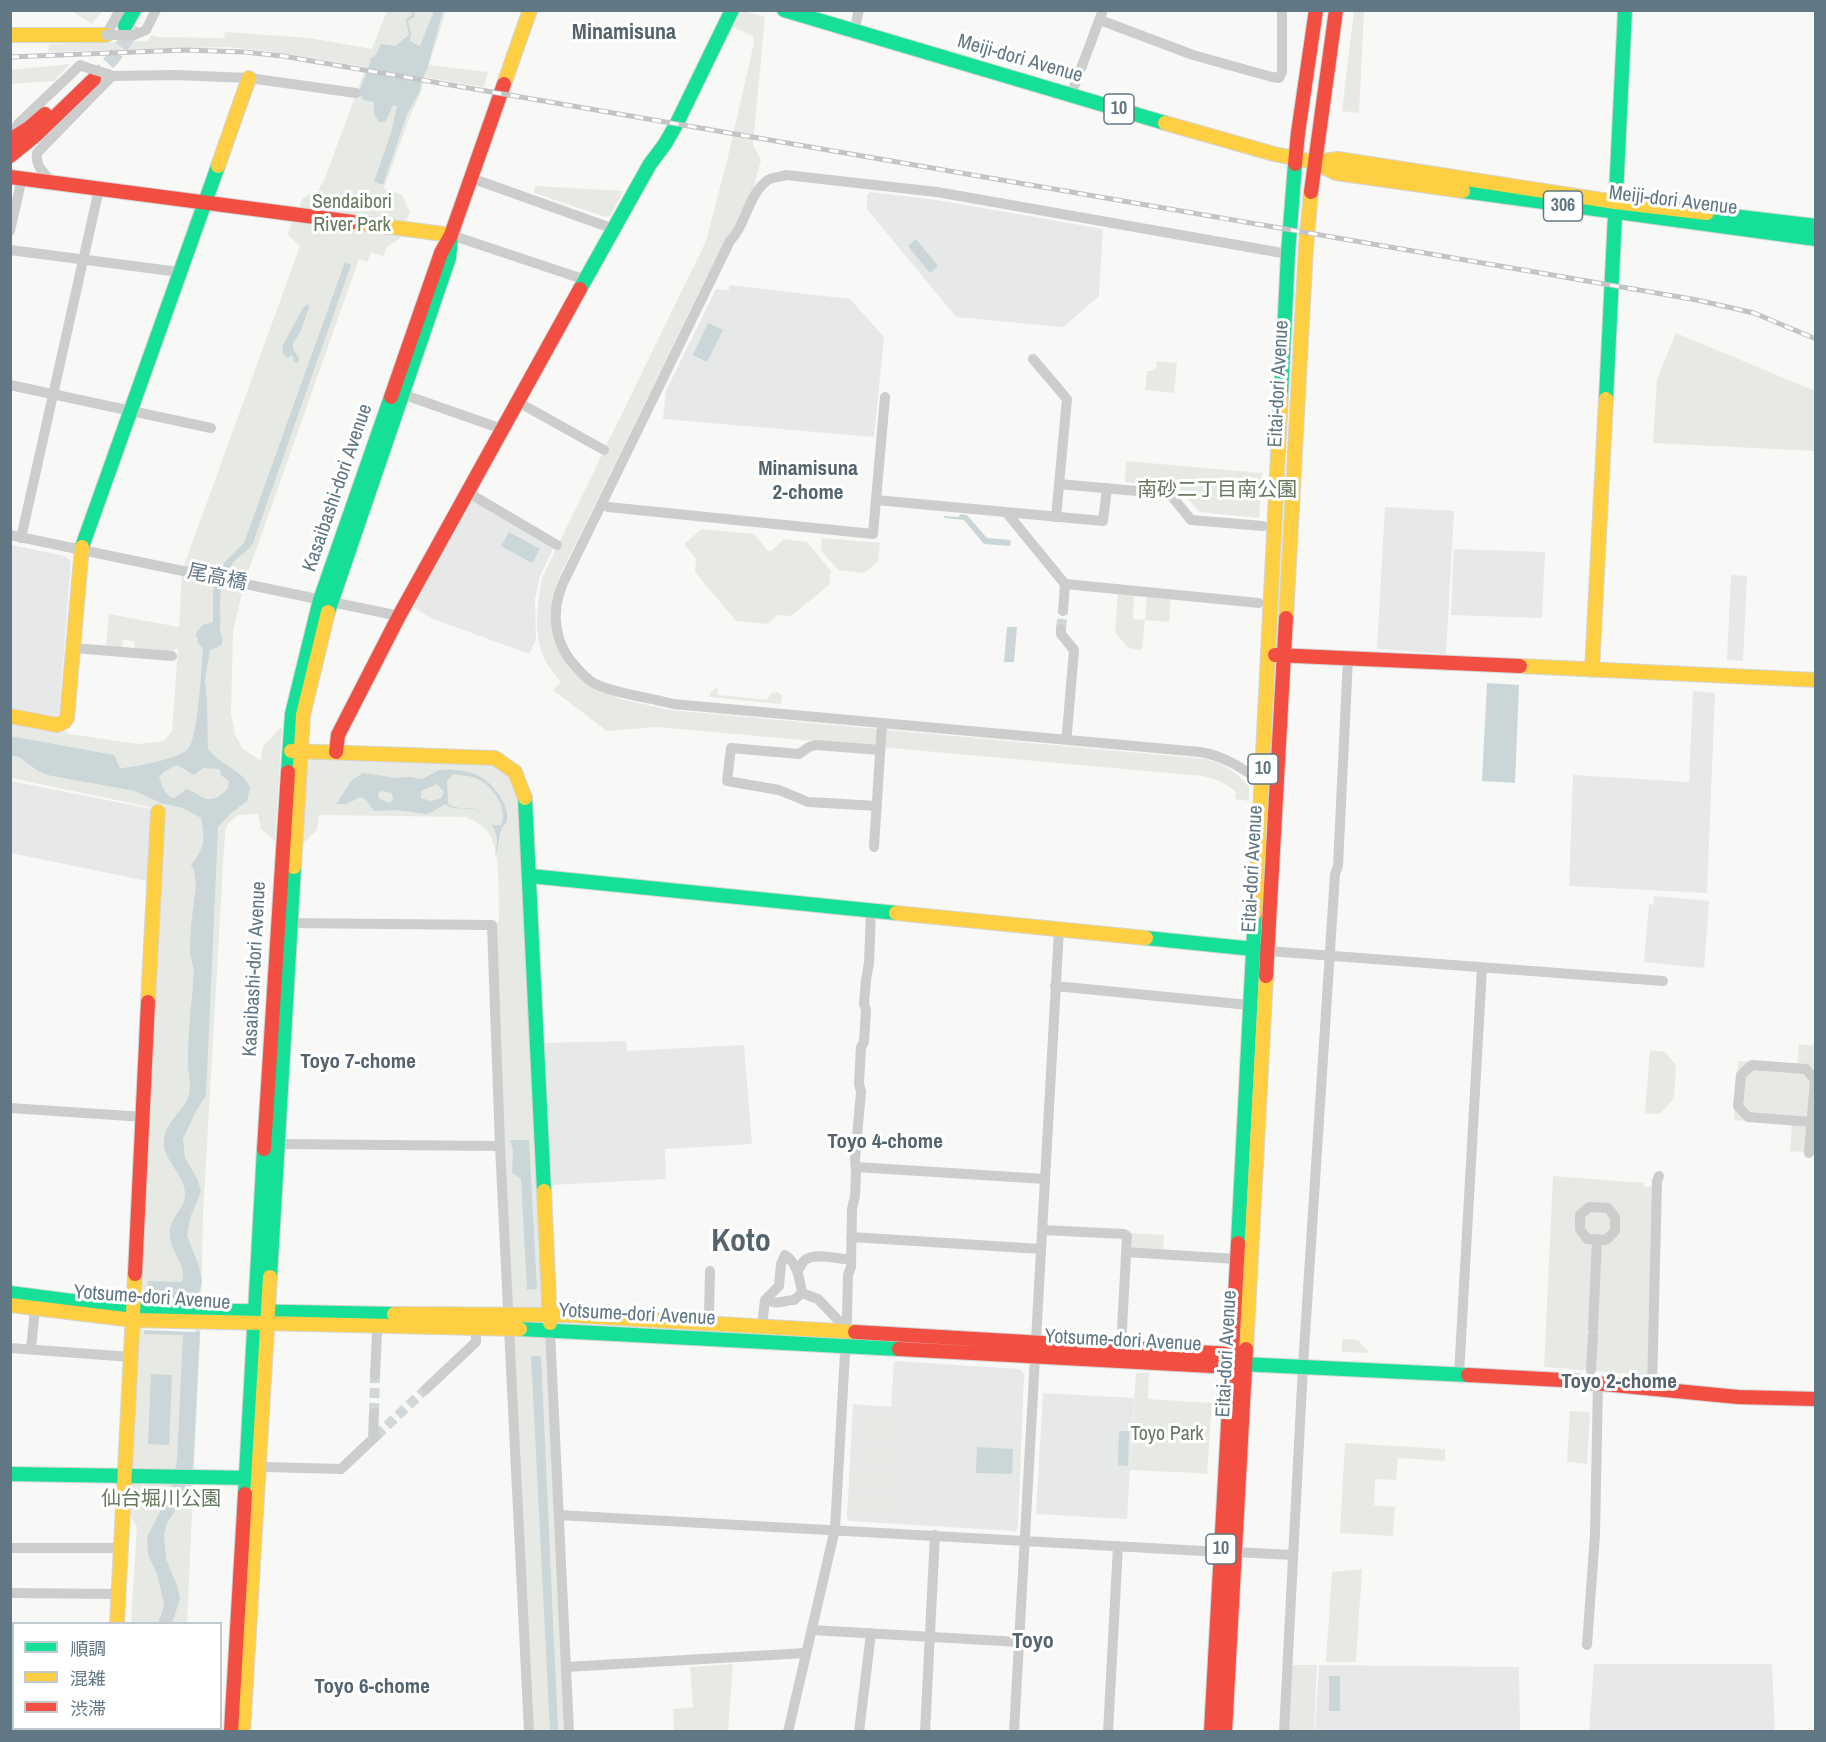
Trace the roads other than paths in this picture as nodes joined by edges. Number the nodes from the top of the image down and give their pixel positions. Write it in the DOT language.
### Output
graph roads {
  1 [pos="120,10"];
  2 [pos="134,10"];
  3 [pos="144,10"];
  4 [pos="156,10"];
  5 [pos="530,10"];
  6 [pos="732,10"];
  7 [pos="784,10"];
  8 [pos="859,10"];
  9 [pos="1282,10"];
  10 [pos="1316,10"];
  11 [pos="1336,10"];
  12 [pos="1625,10"];
  13 [pos="1101,15"];
  14 [pos="132,29"];
  15 [pos="854,31"];
  16 [pos="10,35"];
  17 [pos="106,35"];
  18 [pos="97,74"];
  19 [pos="249,78"];
  20 [pos="356,93"];
  21 [pos="1071,95"];
  22 [pos="36,135"];
  23 [pos="10,139"];
  24 [pos="10,156"];
  25 [pos="1296,158"];
  26 [pos="1314,162"];
  27 [pos="10,168"];
  28 [pos="14,176"];
  29 [pos="471,177"];
  30 [pos="52,182"];
  31 [pos="99,189"];
  32 [pos="205,202"];
  33 [pos="1614,207"];
  34 [pos="1815,226"];
  35 [pos="614,229"];
  36 [pos="10,231"];
  37 [pos="451,235"];
  38 [pos="1815,239"];
  39 [pos="10,250"];
  40 [pos="1288,254"];
  41 [pos="83,260"];
  42 [pos="179,272"];
  43 [pos="586,280"];
  44 [pos="1033,359"];
  45 [pos="10,385"];
  46 [pos="52,393"];
  47 [pos="402,393"];
  48 [pos="885,397"];
  49 [pos="518,402"];
  50 [pos="131,411"];
  51 [pos="211,428"];
  52 [pos="502,429"];
  53 [pos="604,450"];
  54 [pos="1059,484"];
  55 [pos="1107,488"];
  56 [pos="467,492"];
  57 [pos="876,500"];
  58 [pos="608,507"];
  59 [pos="1006,512"];
  60 [pos="1056,517"];
  61 [pos="1263,526"];
  62 [pos="16,536"];
  63 [pos="556,545"];
  64 [pos="81,550"];
  65 [pos="1065,584"];
  66 [pos="325,601"];
  67 [pos="1259,603"];
  68 [pos="1063,611"];
  69 [pos="399,616"];
  70 [pos="1061,629"];
  71 [pos="74,648"];
  72 [pos="1269,655"];
  73 [pos="1284,655"];
  74 [pos="172,656"];
  75 [pos="1348,658"];
  76 [pos="1592,670"];
  77 [pos="1815,680"];
  78 [pos="10,716"];
  79 [pos="882,723"];
  80 [pos="1067,733"];
  81 [pos="880,750"];
  82 [pos="294,751"];
  83 [pos="336,752"];
  84 [pos="1263,782"];
  85 [pos="1277,792"];
  86 [pos="877,806"];
  87 [pos="158,812"];
  88 [pos="874,847"];
  89 [pos="530,876"];
  90 [pos="871,910"];
  91 [pos="283,923"];
  92 [pos="1059,930"];
  93 [pos="1253,949"];
  94 [pos="1268,951"];
  95 [pos="1331,956"];
  96 [pos="1482,968"];
  97 [pos="1663,981"];
  98 [pos="1055,986"];
  99 [pos="1250,1005"];
  100 [pos="10,1108"];
  101 [pos="144,1117"];
  102 [pos="1812,1122"];
  103 [pos="276,1144"];
  104 [pos="500,1146"];
  105 [pos="1809,1153"];
  106 [pos="856,1167"];
  107 [pos="1659,1176"];
  108 [pos="1045,1179"];
  109 [pos="1042,1230"];
  110 [pos="851,1237"];
  111 [pos="1597,1239"];
  112 [pos="1041,1249"];
  113 [pos="1126,1251"];
  114 [pos="1236,1258"];
  115 [pos="844,1259"];
  116 [pos="710,1271"];
  117 [pos="797,1271"];
  118 [pos="10,1293"];
  119 [pos="802,1293"];
  120 [pos="767,1298"];
  121 [pos="10,1305"];
  122 [pos="35,1308"];
  123 [pos="709,1314"];
  124 [pos="137,1315"];
  125 [pos="261,1317"];
  126 [pos="763,1317"];
  127 [pos="511,1322"];
  128 [pos="548,1323"];
  129 [pos="843,1333"];
  130 [pos="377,1334"];
  131 [pos="476,1336"];
  132 [pos="10,1348"];
  133 [pos="1121,1348"];
  134 [pos="31,1349"];
  135 [pos="1035,1350"];
  136 [pos="131,1357"];
  137 [pos="1231,1360"];
  138 [pos="1246,1363"];
  139 [pos="1303,1366"];
  140 [pos="1591,1370"];
  141 [pos="1459,1374"];
  142 [pos="375,1376"];
  143 [pos="1598,1383"];
  144 [pos="1652,1388"];
  145 [pos="426,1389"];
  146 [pos="1815,1399"];
  147 [pos="374,1413"];
  148 [pos="10,1474"];
  149 [pos="256,1474"];
  150 [pos="132,1477"];
  151 [pos="559,1515"];
  152 [pos="835,1529"];
  153 [pos="935,1535"];
  154 [pos="1024,1540"];
  155 [pos="1118,1546"];
  156 [pos="10,1548"];
  157 [pos="121,1548"];
  158 [pos="1221,1552"];
  159 [pos="1236,1552"];
  160 [pos="1292,1555"];
  161 [pos="10,1593"];
  162 [pos="119,1594"];
  163 [pos="117,1622"];
  164 [pos="812,1630"];
  165 [pos="871,1633"];
  166 [pos="931,1637"];
  167 [pos="1019,1642"];
  168 [pos="1587,1645"];
  169 [pos="806,1653"];
  170 [pos="566,1667"];
  171 [pos="231,1731"];
  172 [pos="243,1731"];
  173 [pos="529,1731"];
  174 [pos="569,1731"];
  175 [pos="788,1731"];
  176 [pos="859,1731"];
  177 [pos="926,1731"];
  178 [pos="1014,1731"];
  179 [pos="1108,1731"];
  180 [pos="1211,1731"];
  181 [pos="1225,1731"];
  182 [pos="1284,1731"];
  1 -- 17 [label="street"];
  2 -- 14 [label="main road"];
  3 -- 14 [label="main road"];
  4 -- 14 [label="street"];
  5 -- 29 [label="main road, Kasaibashi-dori Avenue"];
  6 -- 35 [label="main road"];
  7 -- 15 [label="main road, Meiji-dori Avenue / 10"];
  8 -- 15 [label="street"];
  9 -- 13 [label="street"];
  10 -- 25 [label="main road, Eitai-dori Avenue / 10"];
  11 -- 26 [label="main road, Eitai-dori Avenue / 10"];
  12 -- 33 [label="main road"];
  13 -- 21 [label="street"];
  14 -- 17 [label="street, bridge"];
  15 -- 21 [label="main road, Meiji-dori Avenue / 10"];
  16 -- 17 [label="main road"];
  18 -- 19 [label="street"];
  18 -- 22 [label="main road"];
  18 -- 23 [label="main road"];
  18 -- 30 [label="street"];
  19 -- 20 [label="street"];
  19 -- 32 [label="main road"];
  21 -- 25 [label="main road, Meiji-dori Avenue / 10"];
  22 -- 24 [label="main road"];
  22 -- 28 [label="main road"];
  25 -- 26 [label="main road, Meiji-dori Avenue / 10"];
  25 -- 40 [label="main road, Eitai-dori Avenue / 10"];
  26 -- 33 [label="main road, Meiji-dori Avenue / 306"];
  26 -- 73 [label="main road, Eitai-dori Avenue / 10"];
  27 -- 28 [label="main road"];
  28 -- 30 [label="main road"];
  28 -- 36 [label="street"];
  29 -- 35 [label="street"];
  29 -- 37 [label="main road, Kasaibashi-dori Avenue"];
  30 -- 31 [label="main road"];
  31 -- 32 [label="main road"];
  31 -- 41 [label="street"];
  32 -- 37 [label="main road"];
  32 -- 42 [label="main road"];
  33 -- 34 [label="main road, Meiji-dori Avenue / 306"];
  33 -- 38 [label="main road, Meiji-dori Avenue / 306"];
  33 -- 76 [label="main road"];
  35 -- 43 [label="main road"];
  37 -- 43 [label="street"];
  37 -- 47 [label="main road, Kasaibashi-dori Avenue"];
  37 -- 66 [label="main road, Kasaibashi-dori Avenue"];
  39 -- 41 [label="street"];
  40 -- 72 [label="main road, Eitai-dori Avenue / 10"];
  40 -- 79 [label="street"];
  41 -- 42 [label="street"];
  41 -- 46 [label="street"];
  42 -- 50 [label="main road"];
  43 -- 49 [label="main road"];
  44 -- 54 [label="street"];
  45 -- 46 [label="street"];
  46 -- 50 [label="street"];
  46 -- 62 [label="street"];
  47 -- 52 [label="street"];
  47 -- 66 [label="main road, Kasaibashi-dori Avenue"];
  48 -- 57 [label="street"];
  49 -- 52 [label="main road"];
  49 -- 53 [label="street"];
  50 -- 51 [label="street"];
  50 -- 64 [label="main road"];
  52 -- 56 [label="main road"];
  54 -- 55 [label="street"];
  54 -- 60 [label="street"];
  55 -- 60 [label="street"];
  55 -- 61 [label="street"];
  56 -- 63 [label="street"];
  56 -- 69 [label="main road"];
  57 -- 58 [label="street"];
  57 -- 59 [label="street"];
  59 -- 60 [label="street"];
  59 -- 65 [label="street"];
  62 -- 64 [label="street, 尾高橋"];
  64 -- 66 [label="street, 尾高橋"];
  64 -- 71 [label="main road"];
  65 -- 67 [label="street"];
  65 -- 68 [label="street"];
  66 -- 69 [label="street, 尾高橋"];
  66 -- 82 [label="main road, Kasaibashi-dori Avenue"];
  69 -- 83 [label="main road"];
  70 -- 80 [label="street"];
  71 -- 74 [label="street"];
  71 -- 78 [label="main road"];
  72 -- 73 [label="main road"];
  72 -- 84 [label="main road, Eitai-dori Avenue / 10"];
  73 -- 75 [label="main road"];
  73 -- 85 [label="main road, Eitai-dori Avenue / 10"];
  75 -- 76 [label="main road"];
  75 -- 95 [label="street"];
  76 -- 77 [label="main road"];
  79 -- 81 [label="street"];
  79 -- 84 [label="street"];
  81 -- 86 [label="street"];
  81 -- 86 [label="street"];
  82 -- 83 [label="main road"];
  82 -- 91 [label="main road, Kasaibashi-dori Avenue"];
  83 -- 89 [label="main road"];
  84 -- 85 [label="street"];
  84 -- 93 [label="main road, Eitai-dori Avenue / 10"];
  85 -- 94 [label="main road, Eitai-dori Avenue / 10"];
  86 -- 88 [label="street"];
  87 -- 101 [label="main road"];
  89 -- 90 [label="main road"];
  89 -- 128 [label="main road"];
  90 -- 92 [label="main road"];
  90 -- 106 [label="street"];
  91 -- 103 [label="main road, Kasaibashi-dori Avenue"];
  91 -- 104 [label="street"];
  91 -- 125 [label="main road, Kasaibashi-dori Avenue"];
  92 -- 93 [label="main road"];
  92 -- 98 [label="street"];
  93 -- 94 [label="main road"];
  93 -- 99 [label="main road, Eitai-dori Avenue / 10"];
  94 -- 95 [label="street"];
  94 -- 138 [label="main road, Eitai-dori Avenue / 10"];
  95 -- 96 [label="street"];
  95 -- 139 [label="street"];
  96 -- 97 [label="street"];
  96 -- 141 [label="street"];
  98 -- 99 [label="street"];
  98 -- 108 [label="street"];
  99 -- 114 [label="main road, Eitai-dori Avenue / 10"];
  100 -- 101 [label="street"];
  101 -- 124 [label="main road"];
  102 -- 102 [label="street"];
  102 -- 105 [label="street"];
  103 -- 104 [label="street"];
  103 -- 125 [label="main road, Kasaibashi-dori Avenue"];
  104 -- 127 [label="street"];
  106 -- 108 [label="street"];
  106 -- 110 [label="street"];
  107 -- 144 [label="street"];
  108 -- 109 [label="street"];
  109 -- 112 [label="street"];
  109 -- 113 [label="street"];
  110 -- 112 [label="street"];
  110 -- 129 [label="street"];
  111 -- 111 [label="street"];
  111 -- 140 [label="street"];
  112 -- 135 [label="street"];
  113 -- 114 [label="street"];
  113 -- 133 [label="street"];
  114 -- 137 [label="main road, Eitai-dori Avenue / 10"];
  115 -- 117 [label="street"];
  116 -- 123 [label="street"];
  117 -- 119 [label="street"];
  117 -- 120 [label="street"];
  118 -- 124 [label="main road, Yotsume-dori Avenue"];
  119 -- 120 [label="street"];
  119 -- 129 [label="street"];
  120 -- 126 [label="street"];
  121 -- 122 [label="main road, Yotsume-dori Avenue"];
  122 -- 124 [label="main road, Yotsume-dori Avenue"];
  122 -- 134 [label="street"];
  124 -- 125 [label="main road, Yotsume-dori Avenue"];
  124 -- 136 [label="main road"];
  125 -- 127 [label="main road, Yotsume-dori Avenue"];
  125 -- 149 [label="main road, Kasaibashi-dori Avenue"];
  127 -- 128 [label="main road, Yotsume-dori Avenue"];
  127 -- 173 [label="street"];
  128 -- 129 [label="main road, Yotsume-dori Avenue"];
  128 -- 151 [label="street"];
  129 -- 135 [label="main road, Yotsume-dori Avenue"];
  129 -- 152 [label="street"];
  130 -- 142 [label="street"];
  131 -- 145 [label="street"];
  132 -- 134 [label="street"];
  133 -- 135 [label="main road, Yotsume-dori Avenue"];
  133 -- 137 [label="main road, Yotsume-dori Avenue"];
  134 -- 136 [label="street"];
  135 -- 137 [label="main road, Yotsume-dori Avenue"];
  135 -- 154 [label="street"];
  136 -- 150 [label="main road"];
  137 -- 138 [label="main road, Yotsume-dori Avenue"];
  137 -- 158 [label="main road, Eitai-dori Avenue / 10"];
  138 -- 139 [label="main road, Yotsume-dori Avenue"];
  138 -- 159 [label="main road, Eitai-dori Avenue / 10"];
  139 -- 141 [label="main road, Yotsume-dori Avenue"];
  139 -- 160 [label="street"];
  141 -- 143 [label="main road, Yotsume-dori Avenue"];
  143 -- 144 [label="main road, Yotsume-dori Avenue"];
  143 -- 168 [label="street"];
  144 -- 146 [label="main road, Yotsume-dori Avenue"];
  147 -- 149 [label="street"];
  148 -- 150 [label="main road"];
  149 -- 150 [label="main road"];
  149 -- 171 [label="main road, Kasaibashi-dori Avenue"];
  149 -- 172 [label="main road, Kasaibashi-dori Avenue"];
  150 -- 157 [label="main road"];
  151 -- 152 [label="street"];
  151 -- 170 [label="street"];
  152 -- 153 [label="street"];
  152 -- 164 [label="street"];
  153 -- 154 [label="street"];
  153 -- 166 [label="street"];
  154 -- 155 [label="street"];
  154 -- 167 [label="street"];
  155 -- 158 [label="street"];
  155 -- 179 [label="street"];
  156 -- 157 [label="street"];
  157 -- 162 [label="main road"];
  158 -- 180 [label="main road, Eitai-dori Avenue / 10"];
  159 -- 160 [label="street"];
  159 -- 181 [label="main road, Eitai-dori Avenue / 10"];
  160 -- 182 [label="street"];
  161 -- 162 [label="street"];
  162 -- 163 [label="main road"];
  164 -- 165 [label="street"];
  164 -- 169 [label="street"];
  165 -- 166 [label="street"];
  165 -- 176 [label="street"];
  166 -- 167 [label="street"];
  166 -- 177 [label="street"];
  167 -- 178 [label="street"];
  169 -- 170 [label="street"];
  169 -- 175 [label="street"];
  170 -- 174 [label="street"];
}
